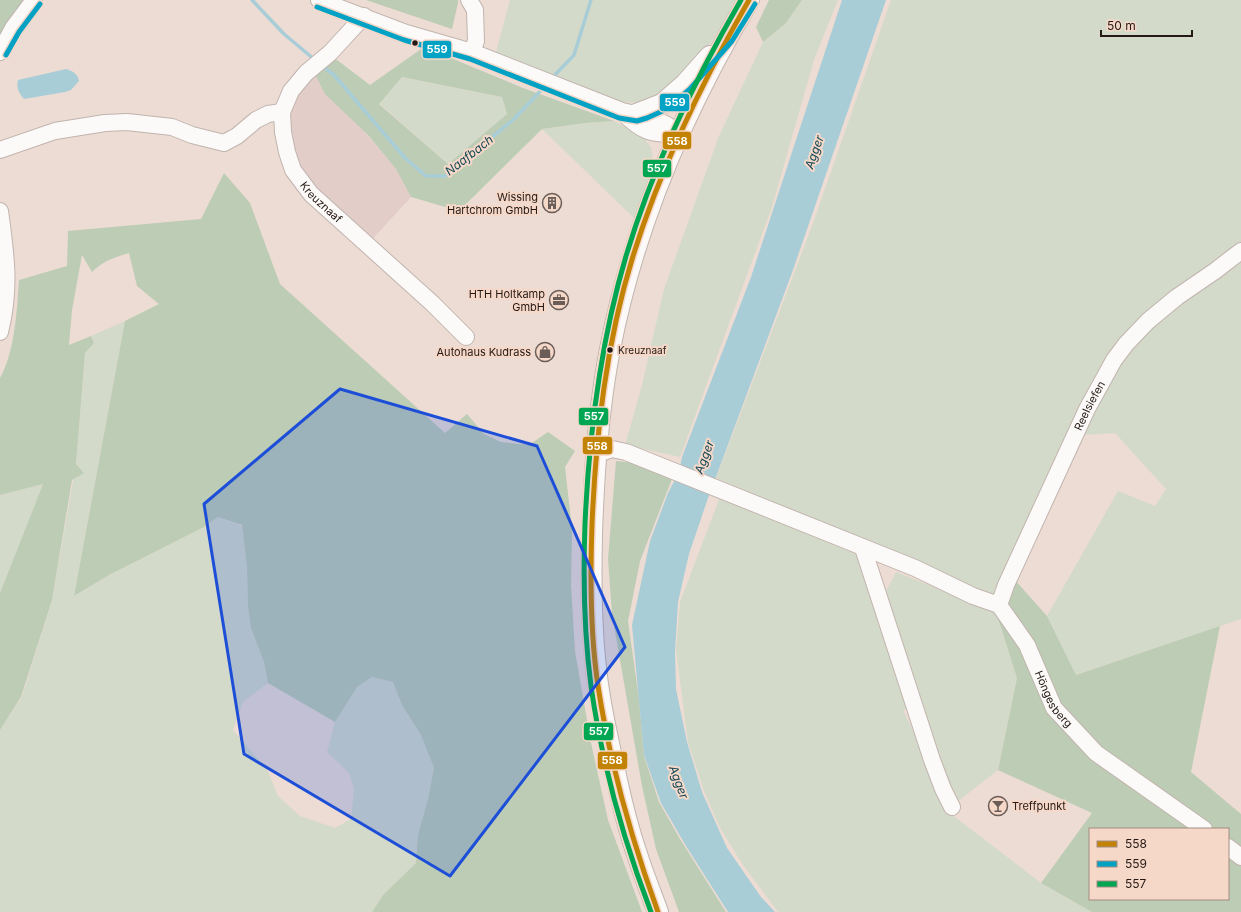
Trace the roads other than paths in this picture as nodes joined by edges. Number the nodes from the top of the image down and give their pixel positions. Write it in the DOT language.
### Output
graph roads {
  1 [pos="34,0"];
  2 [pos="319,0"];
  3 [pos="750,0"];
  4 [pos="476,3"];
  5 [pos="364,16"];
  6 [pos="728,36"];
  7 [pos="0,52"];
  8 [pos="472,52"];
  9 [pos="282,112"];
  10 [pos="629,113"];
  11 [pos="679,134"];
  12 [pos="0,150"];
  13 [pos="0,211"];
  14 [pos="354,232"];
  15 [pos="359,251"];
  16 [pos="1241,251"];
  17 [pos="0,332"];
  18 [pos="466,337"];
  19 [pos="595,455"];
  20 [pos="863,548"];
  21 [pos="999,605"];
  22 [pos="952,807"];
  23 [pos="1203,828"];
  24 [pos="1229,848"];
  25 [pos="1241,857"];
  26 [pos="658,912"];
  1 -- 7 [label="street"];
  2 -- 5 [label="street"];
  3 -- 6 [label="main road"];
  4 -- 8 [label="street"];
  5 -- 8 [label="street"];
  5 -- 9 [label="street, Kreuznaaf"];
  6 -- 10 [label="main road"];
  6 -- 11 [label="main road"];
  8 -- 10 [label="street"];
  9 -- 12 [label="street"];
  9 -- 14 [label="street, Kreuznaaf"];
  10 -- 11 [label="street"];
  11 -- 19 [label="main road"];
  13 -- 17 [label="street"];
  14 -- 15 [label="street"];
  14 -- 18 [label="street, Kreuznaaf"];
  16 -- 21 [label="street, Reelsiefen"];
  19 -- 20 [label="street"];
  19 -- 26 [label="main road"];
  20 -- 21 [label="street"];
  20 -- 22 [label="street"];
  21 -- 23 [label="street, Höngesberg"];
  24 -- 25 [label="street"];
}
